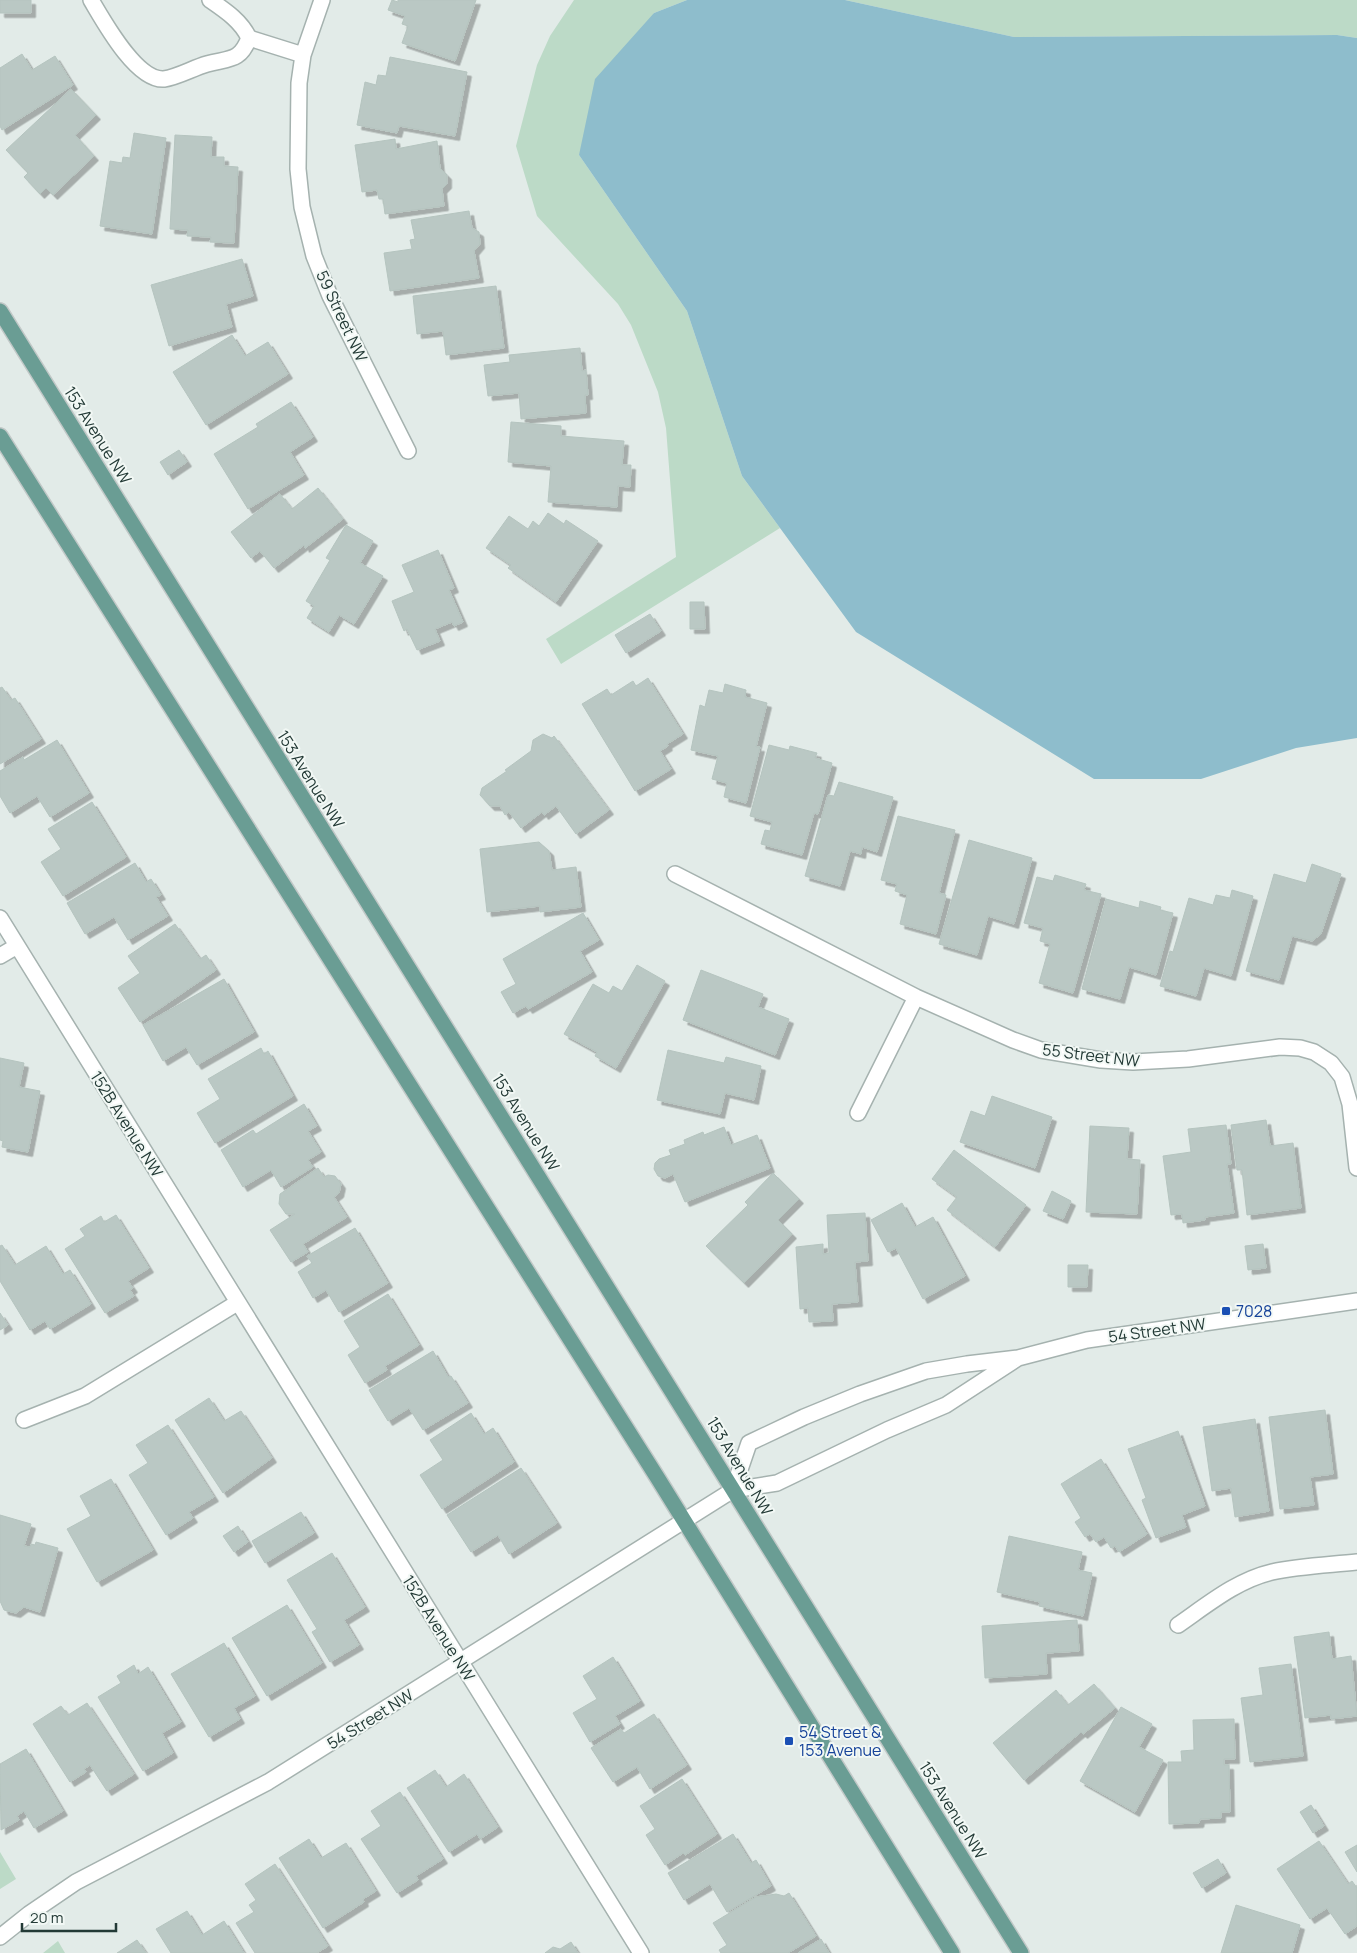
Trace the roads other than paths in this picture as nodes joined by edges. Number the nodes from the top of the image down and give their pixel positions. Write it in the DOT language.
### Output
graph roads {
  1 [pos="91,0"];
  2 [pos="210,0"];
  3 [pos="322,0"];
  4 [pos="249,38"];
  5 [pos="303,55"];
  6 [pos="0,311"];
  7 [pos="0,436"];
  8 [pos="408,450"];
  9 [pos="675,874"];
  10 [pos="0,918"];
  11 [pos="17,946"];
  12 [pos="0,956"];
  13 [pos="916,997"];
  14 [pos="858,1113"];
  15 [pos="1357,1168"];
  16 [pos="1357,1301"];
  17 [pos="237,1303"];
  18 [pos="1018,1358"];
  19 [pos="24,1420"];
  20 [pos="733,1490"];
  21 [pos="684,1522"];
  22 [pos="1357,1562"];
  23 [pos="1178,1625"];
  24 [pos="460,1662"];
  25 [pos="0,1937"];
  26 [pos="641,1953"];
  27 [pos="952,1953"];
  28 [pos="1021,1953"];
  1 -- 4 [label="street"];
  2 -- 4 [label="street"];
  3 -- 5 [label="street, 59 Street NW"];
  4 -- 5 [label="street"];
  5 -- 8 [label="street, 59 Street NW"];
  6 -- 20 [label="main road, 153 Avenue NW"];
  7 -- 21 [label="main road"];
  9 -- 13 [label="street, 55 Street NW"];
  10 -- 11 [label="street, 152B Avenue NW"];
  11 -- 12 [label="street"];
  11 -- 17 [label="street, 152B Avenue NW"];
  13 -- 14 [label="street"];
  13 -- 15 [label="street, 55 Street NW"];
  16 -- 18 [label="street, 54 Street NW"];
  17 -- 19 [label="street"];
  17 -- 24 [label="street, 152B Avenue NW"];
  18 -- 20 [label="street, 54 Street NW"];
  18 -- 20 [label="street, 54 Street NW"];
  20 -- 21 [label="street, 54 Street NW"];
  20 -- 28 [label="main road, 153 Avenue NW"];
  21 -- 24 [label="street, 54 Street NW"];
  21 -- 27 [label="main road"];
  22 -- 23 [label="street"];
  24 -- 25 [label="street, 54 Street NW"];
  24 -- 26 [label="street, 152B Avenue NW"];
}
